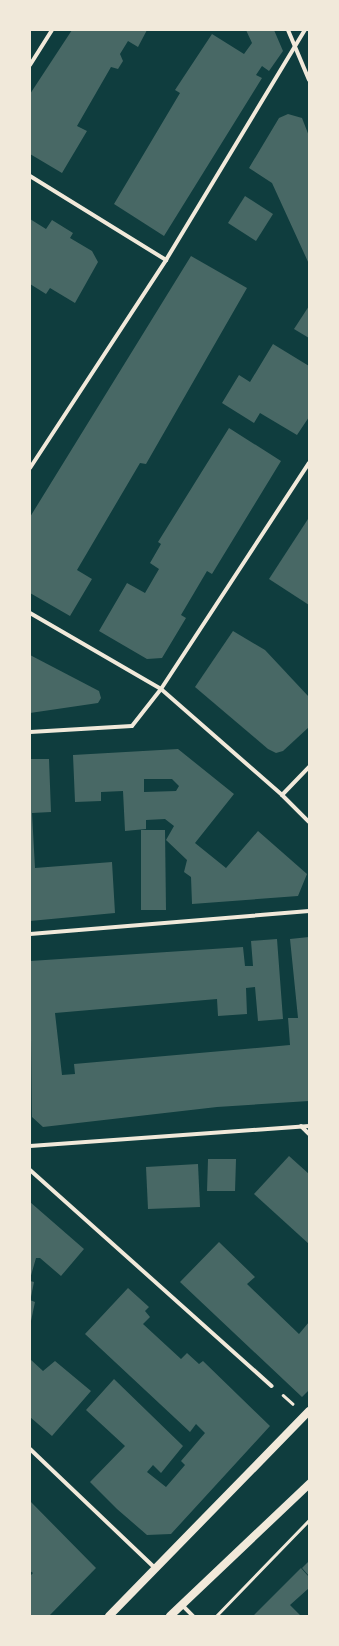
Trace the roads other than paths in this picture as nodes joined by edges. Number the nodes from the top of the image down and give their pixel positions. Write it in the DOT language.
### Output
graph roads {
  1 [pos="52,30"];
  2 [pos="288,30"];
  3 [pos="305,30"];
  4 [pos="294,45"];
  5 [pos="30,65"];
  6 [pos="309,80"];
  7 [pos="30,176"];
  8 [pos="166,260"];
  9 [pos="309,463"];
  10 [pos="30,468"];
  11 [pos="30,613"];
  12 [pos="161,689"];
  13 [pos="30,732"];
  14 [pos="309,768"];
  15 [pos="282,795"];
  16 [pos="309,822"];
  17 [pos="309,911"];
  18 [pos="30,934"];
  19 [pos="301,1126"];
  20 [pos="309,1126"];
  21 [pos="309,1134"];
  22 [pos="30,1146"];
  23 [pos="30,1170"];
  24 [pos="272,1386"];
  25 [pos="307,1413"];
  26 [pos="30,1449"];
  27 [pos="309,1484"];
  28 [pos="156,1569"];
  29 [pos="182,1605"];
  30 [pos="109,1616"];
  31 [pos="170,1616"];
  32 [pos="193,1616"];
  1 -- 5 [label="street"];
  2 -- 4 [label="street"];
  3 -- 4 [label="street"];
  4 -- 6 [label="street"];
  4 -- 8 [label="street"];
  7 -- 8 [label="street"];
  8 -- 10 [label="street"];
  9 -- 12 [label="street"];
  11 -- 12 [label="street"];
  12 -- 13 [label="street"];
  12 -- 15 [label="street"];
  14 -- 15 [label="street"];
  15 -- 16 [label="street"];
  17 -- 18 [label="street"];
  19 -- 20 [label="street"];
  19 -- 21 [label="street"];
  19 -- 22 [label="street"];
  23 -- 24 [label="street"];
  25 -- 28 [label="main road"];
  26 -- 28 [label="street"];
  27 -- 29 [label="main road"];
  28 -- 30 [label="main road"];
  29 -- 31 [label="main road"];
  29 -- 32 [label="street"];
}
